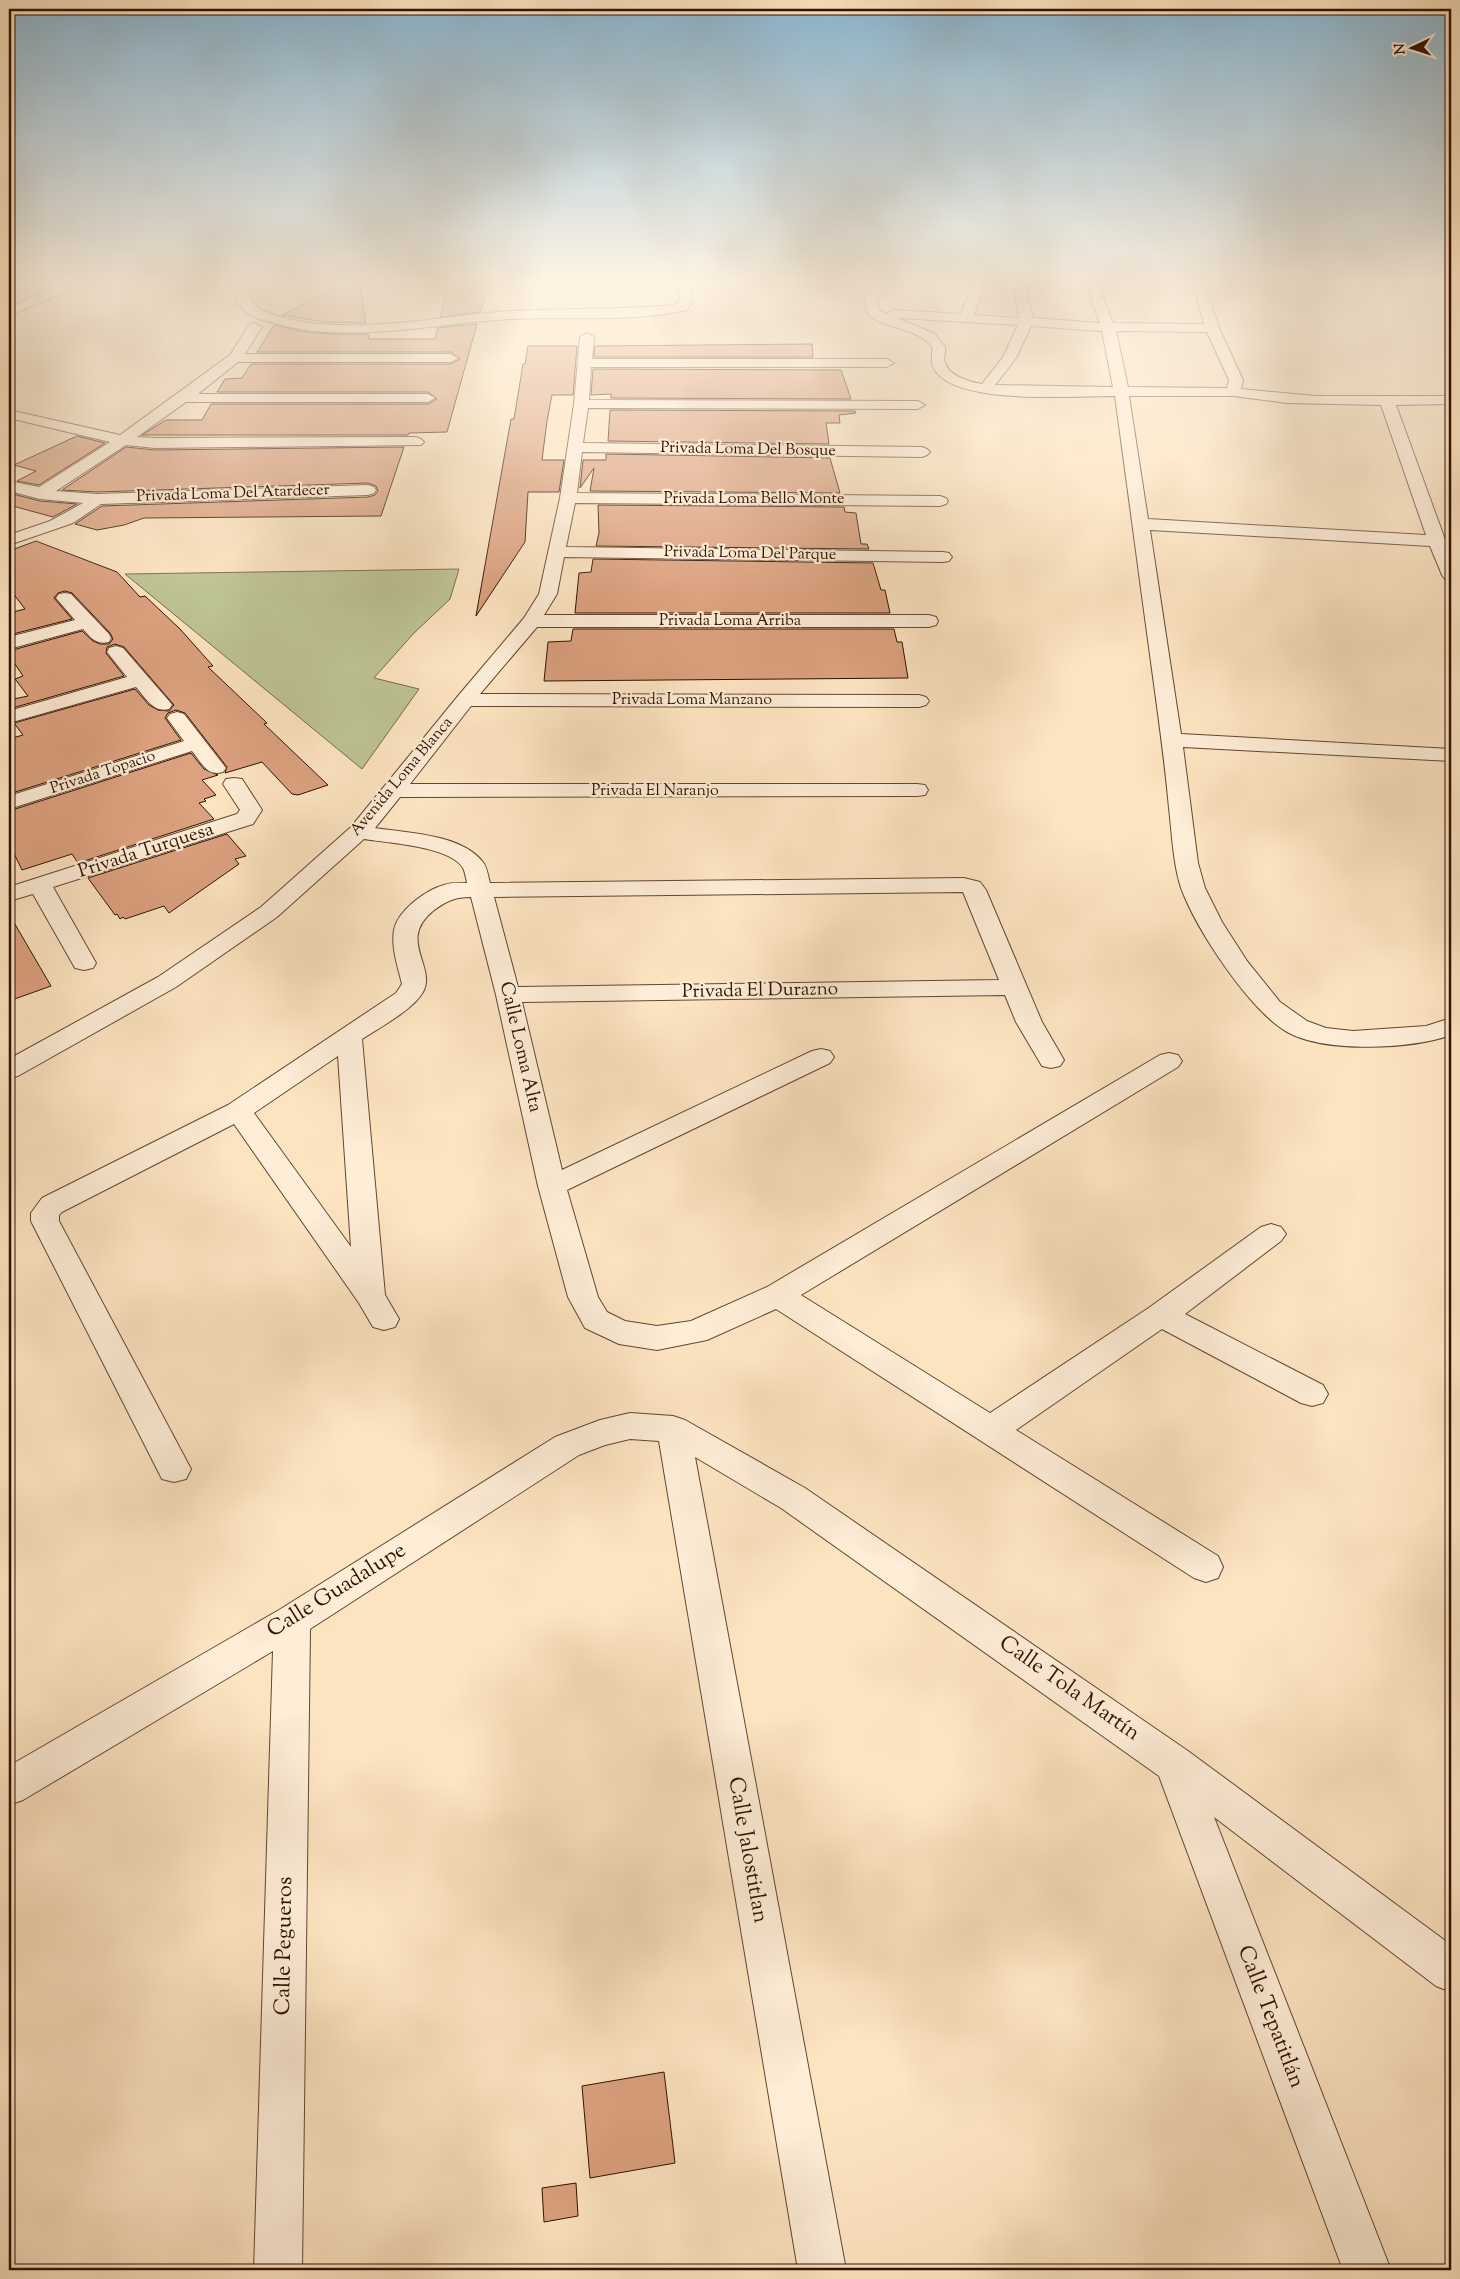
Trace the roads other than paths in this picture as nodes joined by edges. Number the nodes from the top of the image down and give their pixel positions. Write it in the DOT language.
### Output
graph roads {
  1 [pos="199,384"];
  2 [pos="583,384"];
  3 [pos="973,384"];
  4 [pos="989,384"];
  5 [pos="1120,384"];
  6 [pos="1235,384"];
  7 [pos="986,388"];
  8 [pos="1121,390"];
  9 [pos="1233,392"];
  10 [pos="180,398"];
  11 [pos="428,398"];
  12 [pos="1387,400"];
  13 [pos="1451,400"];
  14 [pos="581,404"];
  15 [pos="918,405"];
  16 [pos="9,414"];
  17 [pos="123,440"];
  18 [pos="416,442"];
  19 [pos="575,447"];
  20 [pos="922,452"];
  21 [pos="9,486"];
  22 [pos="368,490"];
  23 [pos="40,494"];
  24 [pos="568,498"];
  25 [pos="940,501"];
  26 [pos="93,503"];
  27 [pos="1140,524"];
  28 [pos="9,540"];
  29 [pos="1436,541"];
  30 [pos="557,552"];
  31 [pos="943,557"];
  32 [pos="1451,575"];
  33 [pos="65,598"];
  34 [pos="532,621"];
  35 [pos="929,621"];
  36 [pos="87,622"];
  37 [pos="102,638"];
  38 [pos="9,643"];
  39 [pos="116,652"];
  40 [pos="139,680"];
  41 [pos="465,700"];
  42 [pos="919,701"];
  43 [pos="162,705"];
  44 [pos="9,717"];
  45 [pos="177,718"];
  46 [pos="1172,740"];
  47 [pos="198,742"];
  48 [pos="1451,755"];
  49 [pos="216,768"];
  50 [pos="234,784"];
  51 [pos="394,790"];
  52 [pos="917,790"];
  53 [pos="9,803"];
  54 [pos="359,832"];
  55 [pos="40,885"];
  56 [pos="481,890"];
  57 [pos="9,894"];
  58 [pos="84,963"];
  59 [pos="1013,987"];
  60 [pos="508,995"];
  61 [pos="1451,1026"];
  62 [pos="349,1035"];
  63 [pos="821,1057"];
  64 [pos="1051,1060"];
  65 [pos="1169,1061"];
  66 [pos="9,1070"];
  67 [pos="238,1111"];
  68 [pos="552,1186"];
  69 [pos="1270,1234"];
  70 [pos="370,1295"];
  71 [pos="778,1295"];
  72 [pos="1161,1315"];
  73 [pos="384,1319"];
  74 [pos="1312,1394"];
  75 [pos="673,1429"];
  76 [pos="989,1431"];
  77 [pos="174,1469"];
  78 [pos="1206,1567"];
  79 [pos="292,1621"];
  80 [pos="1174,1764"];
  81 [pos="9,1787"];
  82 [pos="1451,1970"];
  83 [pos="278,2270"];
  84 [pos="822,2270"];
  85 [pos="1367,2270"];
  1 -- 10 [label="street"];
  2 -- 14 [label="street, Avenida Loma Blanca"];
  3 -- 7 [label="street"];
  4 -- 7 [label="street"];
  5 -- 8 [label="street"];
  6 -- 9 [label="street"];
  7 -- 8 [label="street"];
  8 -- 9 [label="street"];
  8 -- 27 [label="street"];
  9 -- 12 [label="street"];
  10 -- 11 [label="street"];
  10 -- 17 [label="street"];
  12 -- 13 [label="street"];
  12 -- 29 [label="street"];
  14 -- 15 [label="street"];
  14 -- 19 [label="street, Avenida Loma Blanca"];
  16 -- 17 [label="street"];
  17 -- 18 [label="street"];
  17 -- 23 [label="street"];
  19 -- 20 [label="street, Privada Loma Del Bosque"];
  19 -- 24 [label="street, Avenida Loma Blanca"];
  21 -- 23 [label="street, Privada Loma Del Atardecer"];
  22 -- 26 [label="street, Privada Loma Del Atardecer"];
  23 -- 26 [label="street, Privada Loma Del Atardecer"];
  24 -- 25 [label="street, Privada Loma Bello Monte"];
  24 -- 30 [label="street, Avenida Loma Blanca"];
  26 -- 28 [label="street"];
  27 -- 29 [label="street"];
  27 -- 46 [label="street"];
  29 -- 32 [label="street"];
  30 -- 31 [label="street, Privada Loma Del Parque"];
  30 -- 34 [label="street, Avenida Loma Blanca"];
  33 -- 36 [label="street"];
  34 -- 35 [label="street, Privada Loma Arriba"];
  34 -- 41 [label="street, Avenida Loma Blanca"];
  36 -- 37 [label="street"];
  36 -- 38 [label="street"];
  39 -- 40 [label="street"];
  40 -- 43 [label="street"];
  40 -- 44 [label="street"];
  41 -- 42 [label="street, Privada Loma Manzano"];
  41 -- 51 [label="street, Avenida Loma Blanca"];
  45 -- 47 [label="street"];
  46 -- 48 [label="street"];
  46 -- 61 [label="street"];
  47 -- 49 [label="street"];
  47 -- 53 [label="street, Privada Topacio"];
  50 -- 55 [label="street, Privada Turquesa"];
  51 -- 52 [label="street, Privada El Naranjo"];
  51 -- 54 [label="street, Avenida Loma Blanca"];
  54 -- 56 [label="street, Calle Loma Alta"];
  54 -- 66 [label="street, Avenida Loma Blanca"];
  55 -- 57 [label="street, Privada Turquesa"];
  55 -- 58 [label="street"];
  56 -- 59 [label="street"];
  56 -- 60 [label="street, Calle Loma Alta"];
  56 -- 62 [label="street"];
  59 -- 60 [label="street, Privada El Durazno"];
  59 -- 64 [label="street"];
  60 -- 68 [label="street, Calle Loma Alta"];
  62 -- 67 [label="street"];
  62 -- 70 [label="street"];
  63 -- 68 [label="street"];
  65 -- 71 [label="street, Calle Loma Alta"];
  67 -- 70 [label="street"];
  67 -- 77 [label="street"];
  68 -- 71 [label="street, Calle Loma Alta"];
  69 -- 72 [label="street"];
  70 -- 73 [label="street"];
  71 -- 76 [label="street"];
  72 -- 74 [label="street"];
  72 -- 76 [label="street"];
  75 -- 79 [label="street, Calle Guadalupe"];
  75 -- 80 [label="street, Calle Tola Martín"];
  75 -- 84 [label="street, Calle Jalostitlan"];
  76 -- 78 [label="street"];
  79 -- 81 [label="street, Calle Guadalupe"];
  79 -- 83 [label="street, Calle Pegueros"];
  80 -- 82 [label="street, Calle Tola Martín"];
  80 -- 85 [label="street, Calle Tepatitlán"];
}
